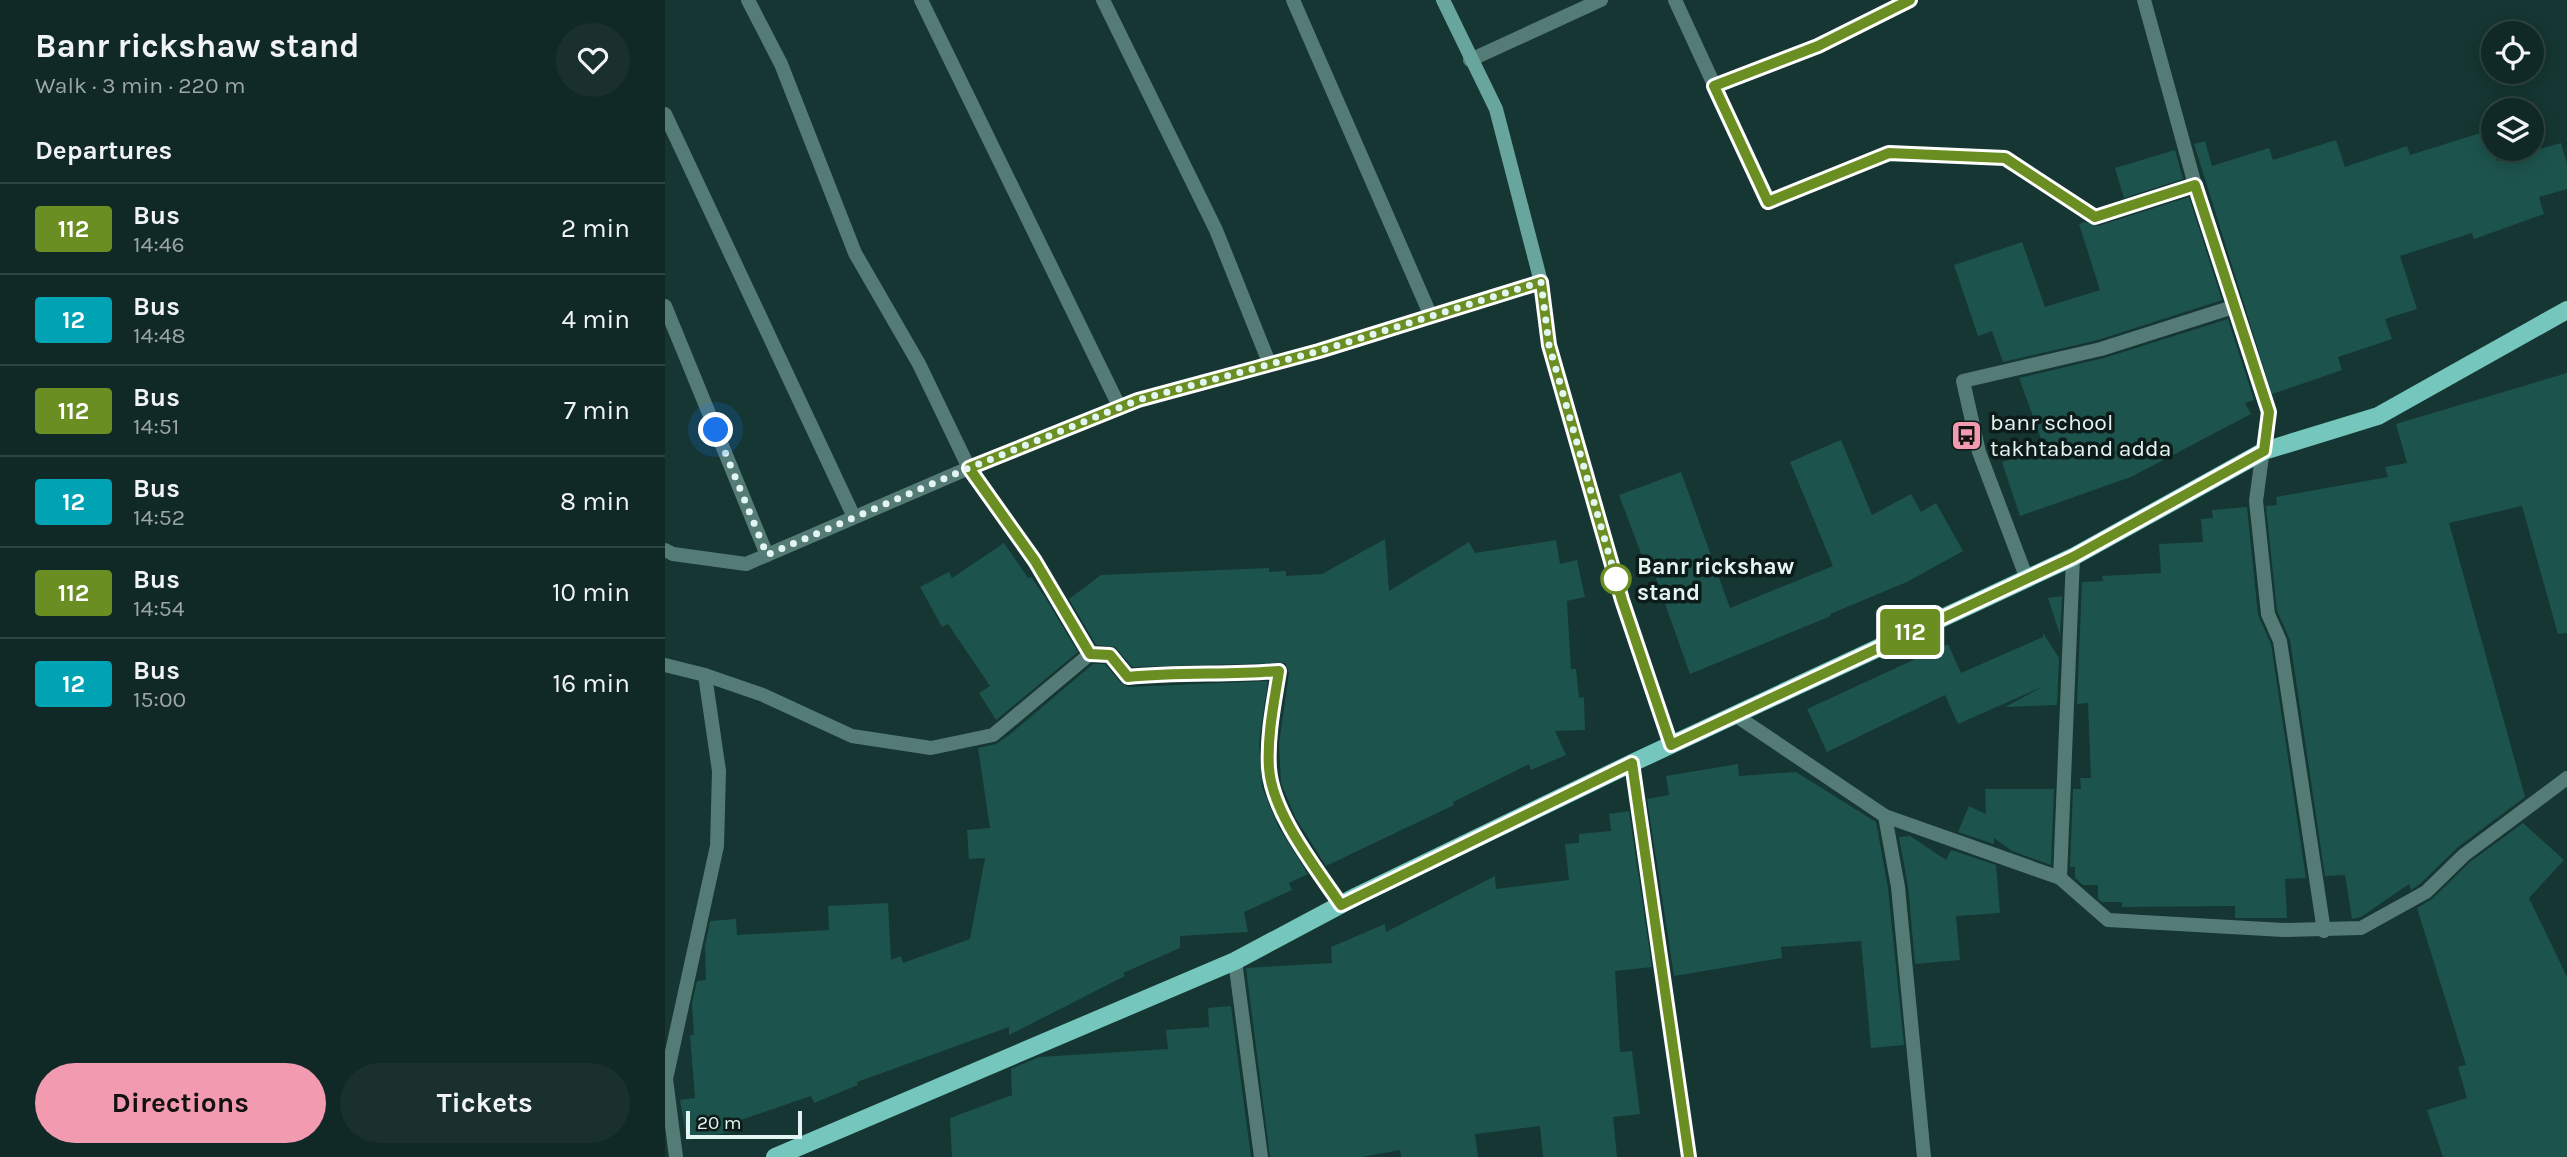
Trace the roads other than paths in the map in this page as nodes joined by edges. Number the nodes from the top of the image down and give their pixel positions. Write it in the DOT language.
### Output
graph roads {
  1 [pos="748,0"];
  2 [pos="921,0"];
  3 [pos="1103,0"];
  4 [pos="1293,0"];
  5 [pos="1443,0"];
  6 [pos="1601,0"];
  7 [pos="1675,0"];
  8 [pos="1910,0"];
  9 [pos="2144,0"];
  10 [pos="1470,60"];
  11 [pos="1714,86"];
  12 [pos="665,114"];
  13 [pos="2195,185"];
  14 [pos="1541,282"];
  15 [pos="665,306"];
  16 [pos="2233,307"];
  17 [pos="2567,310"];
  18 [pos="1430,314"];
  19 [pos="1271,365"];
  20 [pos="1120,408"];
  21 [pos="2264,451"];
  22 [pos="969,468"];
  23 [pos="855,517"];
  24 [pos="665,550"];
  25 [pos="767,555"];
  26 [pos="2073,557"];
  27 [pos="2027,579"];
  28 [pos="1090,654"];
  29 [pos="665,665"];
  30 [pos="705,676"];
  31 [pos="1735,715"];
  32 [pos="1671,745"];
  33 [pos="1632,763"];
  34 [pos="2567,778"];
  35 [pos="1885,816"];
  36 [pos="2060,878"];
  37 [pos="1341,905"];
  38 [pos="2324,931"];
  39 [pos="1235,961"];
  40 [pos="676,1157"];
  41 [pos="775,1157"];
  42 [pos="1261,1157"];
  43 [pos="1689,1157"];
  44 [pos="1924,1157"];
  1 -- 22 [label="street"];
  2 -- 20 [label="street"];
  3 -- 19 [label="street"];
  4 -- 18 [label="street"];
  5 -- 10 [label="main road"];
  6 -- 10 [label="street"];
  7 -- 11 [label="street"];
  8 -- 11 [label="street"];
  9 -- 13 [label="street"];
  10 -- 14 [label="main road"];
  11 -- 13 [label="street"];
  12 -- 23 [label="street"];
  13 -- 16 [label="street"];
  14 -- 18 [label="street"];
  14 -- 32 [label="main road"];
  15 -- 25 [label="street"];
  16 -- 21 [label="street"];
  16 -- 27 [label="street"];
  17 -- 21 [label="main road"];
  18 -- 19 [label="street"];
  19 -- 20 [label="street"];
  20 -- 22 [label="street"];
  21 -- 26 [label="main road"];
  21 -- 38 [label="street"];
  22 -- 23 [label="street"];
  22 -- 28 [label="street"];
  23 -- 25 [label="street"];
  24 -- 25 [label="street"];
  26 -- 27 [label="main road"];
  26 -- 36 [label="street"];
  27 -- 31 [label="main road"];
  28 -- 30 [label="street"];
  28 -- 37 [label="street"];
  29 -- 30 [label="street"];
  30 -- 40 [label="street"];
  31 -- 32 [label="main road"];
  31 -- 35 [label="street"];
  32 -- 33 [label="main road"];
  33 -- 37 [label="main road"];
  33 -- 43 [label="street"];
  34 -- 38 [label="street"];
  35 -- 36 [label="street"];
  35 -- 44 [label="street"];
  36 -- 38 [label="street"];
  37 -- 39 [label="main road"];
  39 -- 41 [label="main road"];
  39 -- 42 [label="street"];
}
